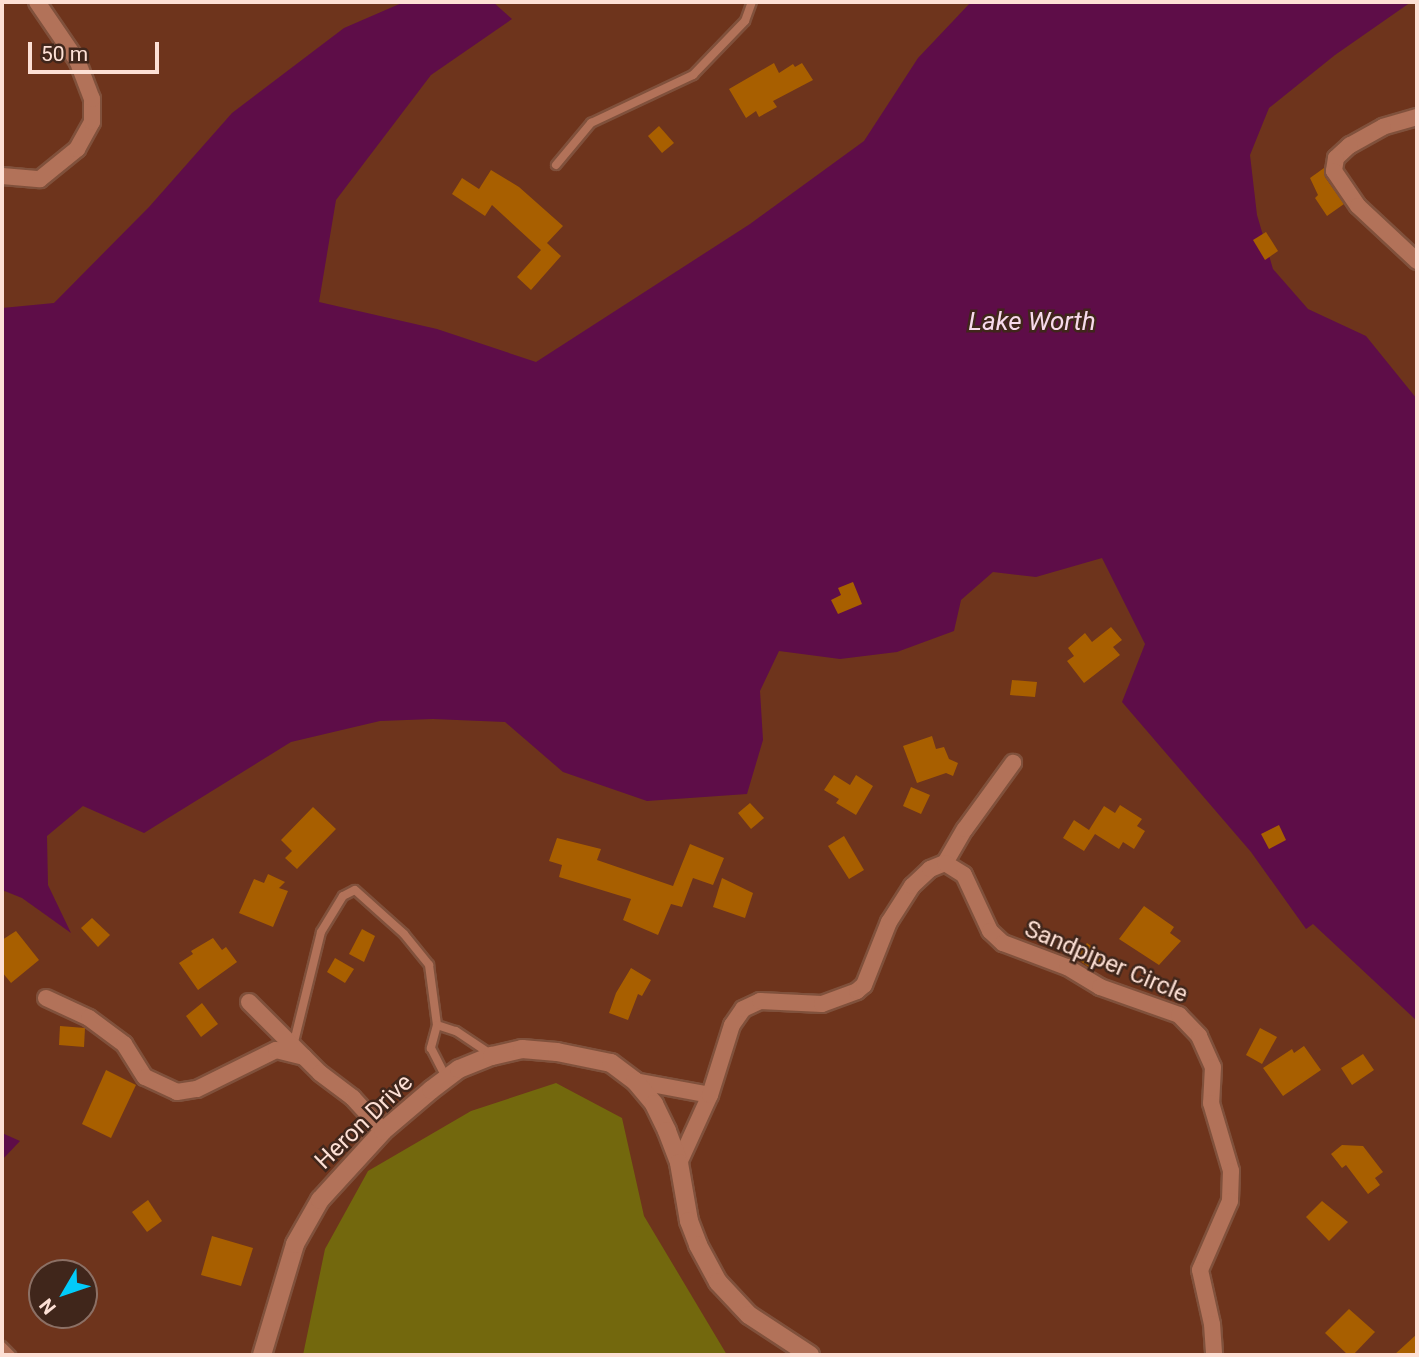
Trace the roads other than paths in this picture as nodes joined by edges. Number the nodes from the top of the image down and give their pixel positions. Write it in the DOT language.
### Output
graph roads {
  1 [pos="37,2"];
  2 [pos="752,2"];
  3 [pos="1417,117"];
  4 [pos="556,165"];
  5 [pos="2,176"];
  6 [pos="1417,261"];
  7 [pos="1013,763"];
  8 [pos="945,863"];
  9 [pos="46,998"];
  10 [pos="249,1002"];
  11 [pos="437,1025"];
  12 [pos="298,1051"];
  13 [pos="492,1056"];
  14 [pos="446,1078"];
  15 [pos="635,1081"];
  16 [pos="710,1095"];
  17 [pos="383,1131"];
  18 [pos="679,1163"];
  19 [pos="2,1346"];
  20 [pos="11,1355"];
  21 [pos="262,1355"];
  22 [pos="810,1355"];
  23 [pos="1214,1355"];
  1 -- 5 [label="street"];
  2 -- 4 [label="lane"];
  3 -- 6 [label="street"];
  7 -- 8 [label="street"];
  8 -- 16 [label="street"];
  8 -- 23 [label="street, Sandpiper Circle"];
  9 -- 12 [label="street"];
  10 -- 12 [label="street"];
  11 -- 12 [label="lane"];
  11 -- 13 [label="lane"];
  11 -- 14 [label="lane"];
  12 -- 17 [label="street"];
  13 -- 14 [label="street, Heron Drive"];
  13 -- 15 [label="street, Heron Drive"];
  14 -- 17 [label="street, Heron Drive"];
  15 -- 16 [label="street"];
  15 -- 18 [label="street, Heron Drive"];
  16 -- 18 [label="street"];
  17 -- 21 [label="street, Heron Drive"];
  18 -- 22 [label="street, Heron Drive"];
  19 -- 20 [label="lane"];
}
